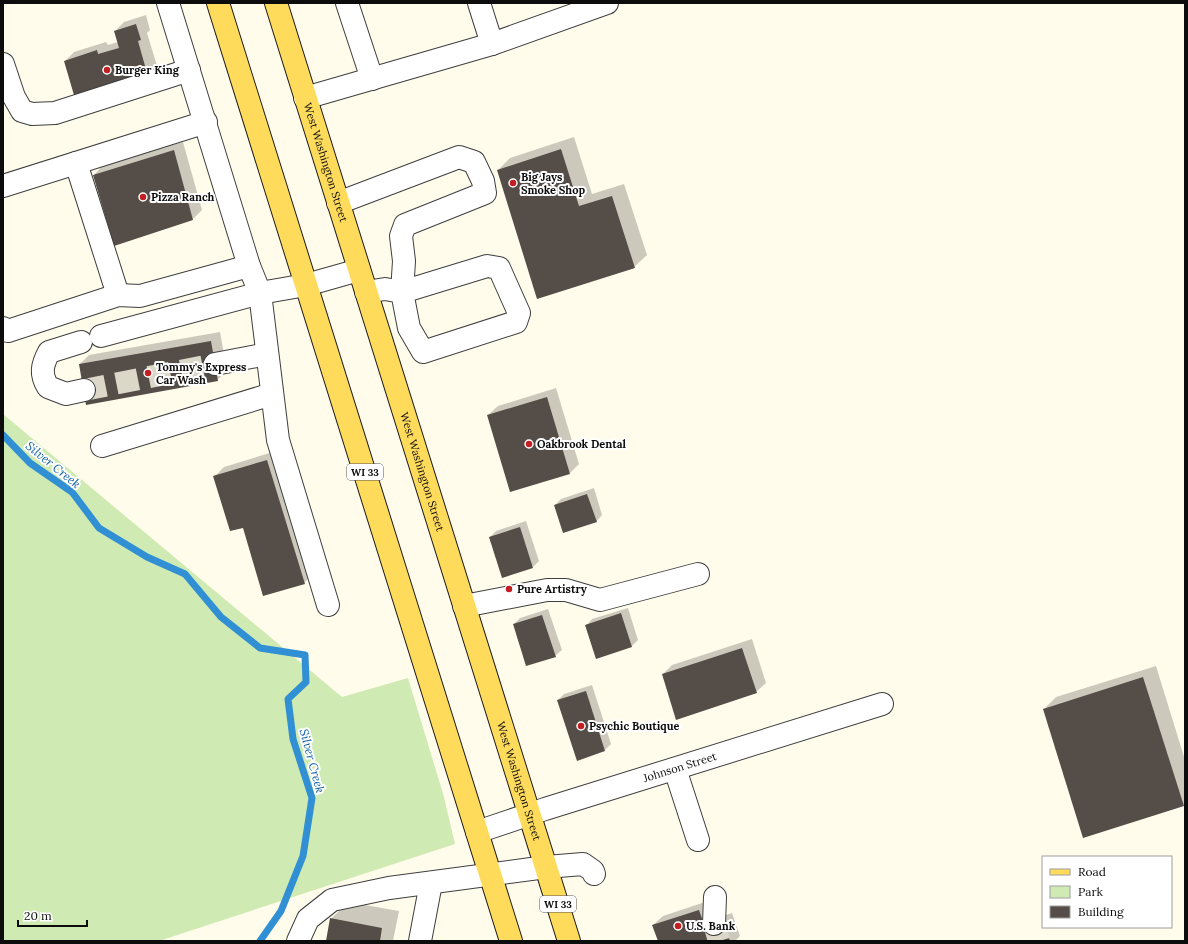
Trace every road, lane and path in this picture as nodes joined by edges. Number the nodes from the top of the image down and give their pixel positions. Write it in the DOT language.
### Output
graph roads {
  1 [pos="168,3"];
  2 [pos="218,3"];
  3 [pos="276,3"];
  4 [pos="347,3"];
  5 [pos="479,3"];
  6 [pos="607,3"];
  7 [pos="492,44"];
  8 [pos="3,64"];
  9 [pos="190,70"];
  10 [pos="372,79"];
  11 [pos="305,98"];
  12 [pos="206,122"];
  13 [pos="76,163"];
  14 [pos="3,186"];
  15 [pos="338,203"];
  16 [pos="249,266"];
  17 [pos="359,270"];
  18 [pos="306,285"];
  19 [pos="366,292"];
  20 [pos="402,292"];
  21 [pos="260,293"];
  22 [pos="118,295"];
  23 [pos="3,328"];
  24 [pos="102,336"];
  25 [pos="81,342"];
  26 [pos="267,354"];
  27 [pos="215,364"];
  28 [pos="84,390"];
  29 [pos="272,394"];
  30 [pos="102,446"];
  31 [pos="698,574"];
  32 [pos="328,605"];
  33 [pos="464,606"];
  34 [pos="882,704"];
  35 [pos="675,769"];
  36 [pos="529,814"];
  37 [pos="477,832"];
  38 [pos="698,840"];
  39 [pos="546,867"];
  40 [pos="594,874"];
  41 [pos="491,875"];
  42 [pos="431,883"];
  43 [pos="715,897"];
  44 [pos="714,924"];
  45 [pos="298,941"];
  46 [pos="420,941"];
  47 [pos="511,941"];
  48 [pos="569,941"];
  1 -- 9 [label="street"];
  2 -- 18 [label="main road, WI 33"];
  3 -- 11 [label="main road, West Washington Street / WI 33"];
  4 -- 10 [label="street"];
  5 -- 7 [label="street"];
  6 -- 7 [label="street"];
  7 -- 10 [label="street"];
  8 -- 9 [label="street"];
  9 -- 12 [label="street"];
  10 -- 11 [label="street"];
  11 -- 15 [label="main road, West Washington Street / WI 33"];
  12 -- 13 [label="street"];
  12 -- 16 [label="street"];
  13 -- 14 [label="street"];
  13 -- 22 [label="street"];
  15 -- 17 [label="main road, West Washington Street / WI 33"];
  15 -- 20 [label="street"];
  16 -- 21 [label="street"];
  16 -- 22 [label="street"];
  17 -- 18 [label="street"];
  17 -- 19 [label="main road, West Washington Street / WI 33"];
  18 -- 21 [label="street"];
  18 -- 37 [label="main road, WI 33"];
  19 -- 20 [label="street"];
  19 -- 33 [label="main road, West Washington Street / WI 33"];
  20 -- 20 [label="street"];
  21 -- 24 [label="street"];
  21 -- 26 [label="street"];
  22 -- 23 [label="street"];
  25 -- 28 [label="street"];
  26 -- 27 [label="street"];
  26 -- 29 [label="street"];
  29 -- 30 [label="street"];
  29 -- 32 [label="street"];
  31 -- 33 [label="street"];
  33 -- 36 [label="main road, West Washington Street / WI 33"];
  34 -- 35 [label="street, Johnson Street"];
  35 -- 36 [label="street, Johnson Street"];
  35 -- 38 [label="street"];
  36 -- 37 [label="street, Johnson Street"];
  36 -- 39 [label="main road, West Washington Street / WI 33"];
  37 -- 41 [label="main road, WI 33"];
  39 -- 40 [label="street"];
  39 -- 41 [label="street"];
  39 -- 48 [label="main road, West Washington Street / WI 33"];
  41 -- 42 [label="street"];
  41 -- 47 [label="main road, WI 33"];
  42 -- 45 [label="street"];
  42 -- 46 [label="street"];
  43 -- 44 [label="street"];
}
